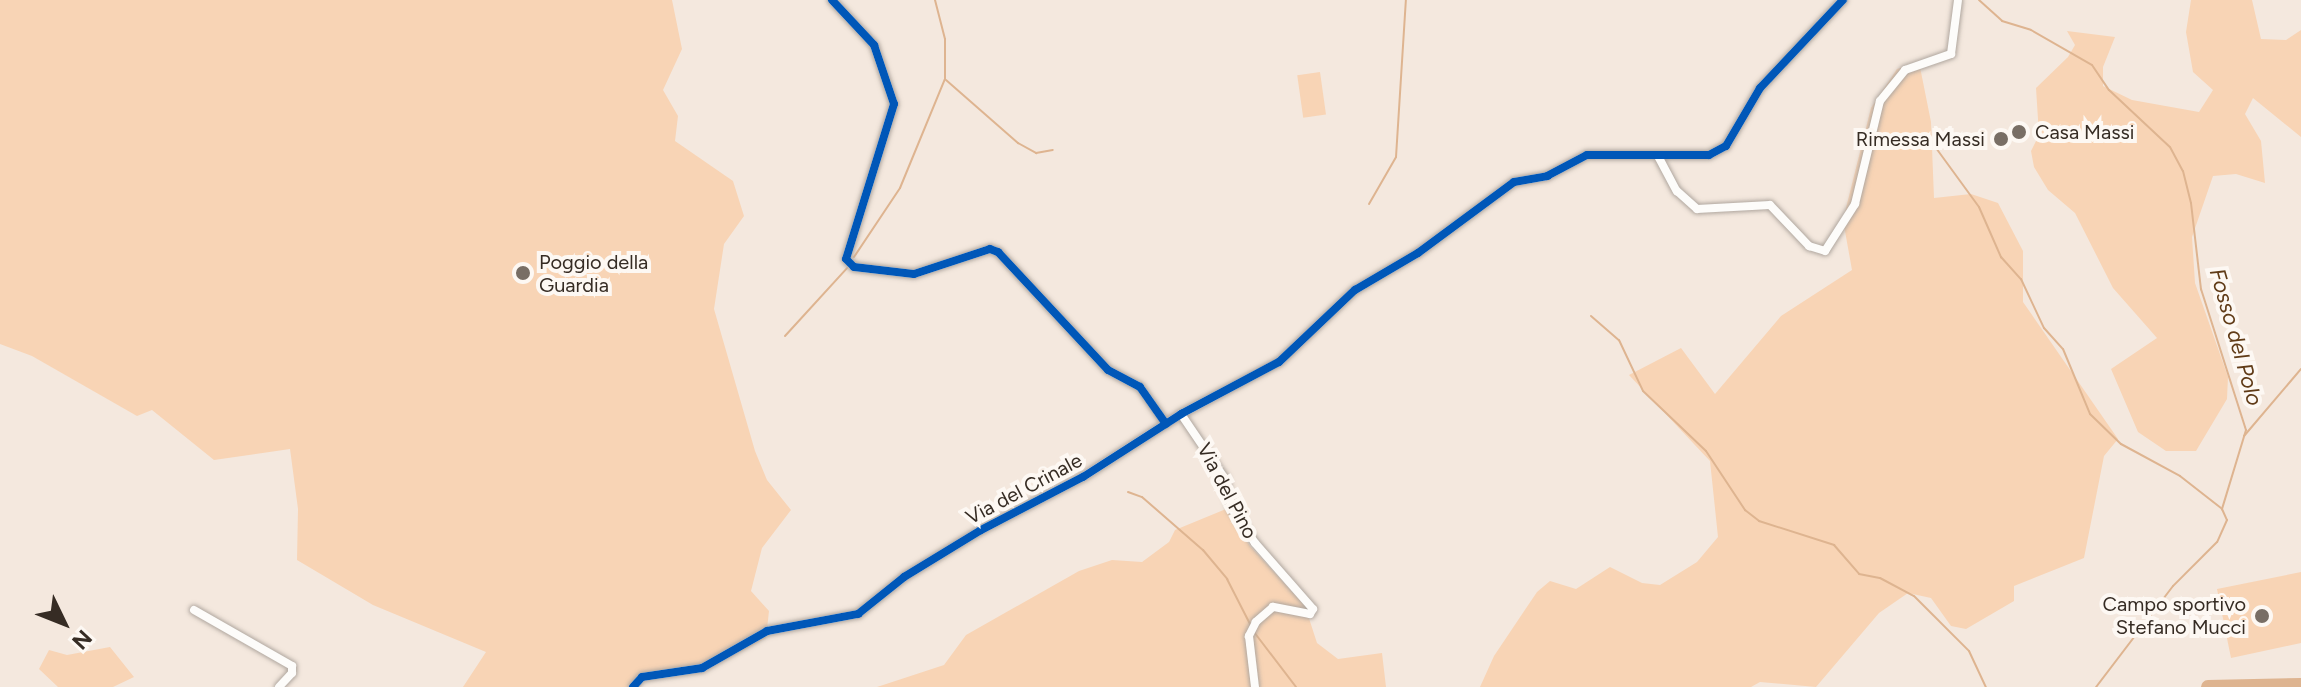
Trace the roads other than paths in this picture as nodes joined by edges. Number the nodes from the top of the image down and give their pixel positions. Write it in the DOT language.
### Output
graph roads {
  1 [pos="832,0"];
  2 [pos="1843,0"];
  3 [pos="1958,0"];
  4 [pos="1658,156"];
  5 [pos="1181,414"];
  6 [pos="1166,424"];
  7 [pos="194,610"];
  8 [pos="279,687"];
  9 [pos="633,687"];
  10 [pos="1255,687"];
  1 -- 6 [label="street"];
  2 -- 4 [label="street, Via del Crinale"];
  3 -- 4 [label="street"];
  4 -- 5 [label="street, Via del Crinale"];
  5 -- 6 [label="street, Via del Crinale"];
  5 -- 10 [label="street, Via del Pino"];
  6 -- 9 [label="street, Via del Crinale"];
  7 -- 8 [label="street"];
}
